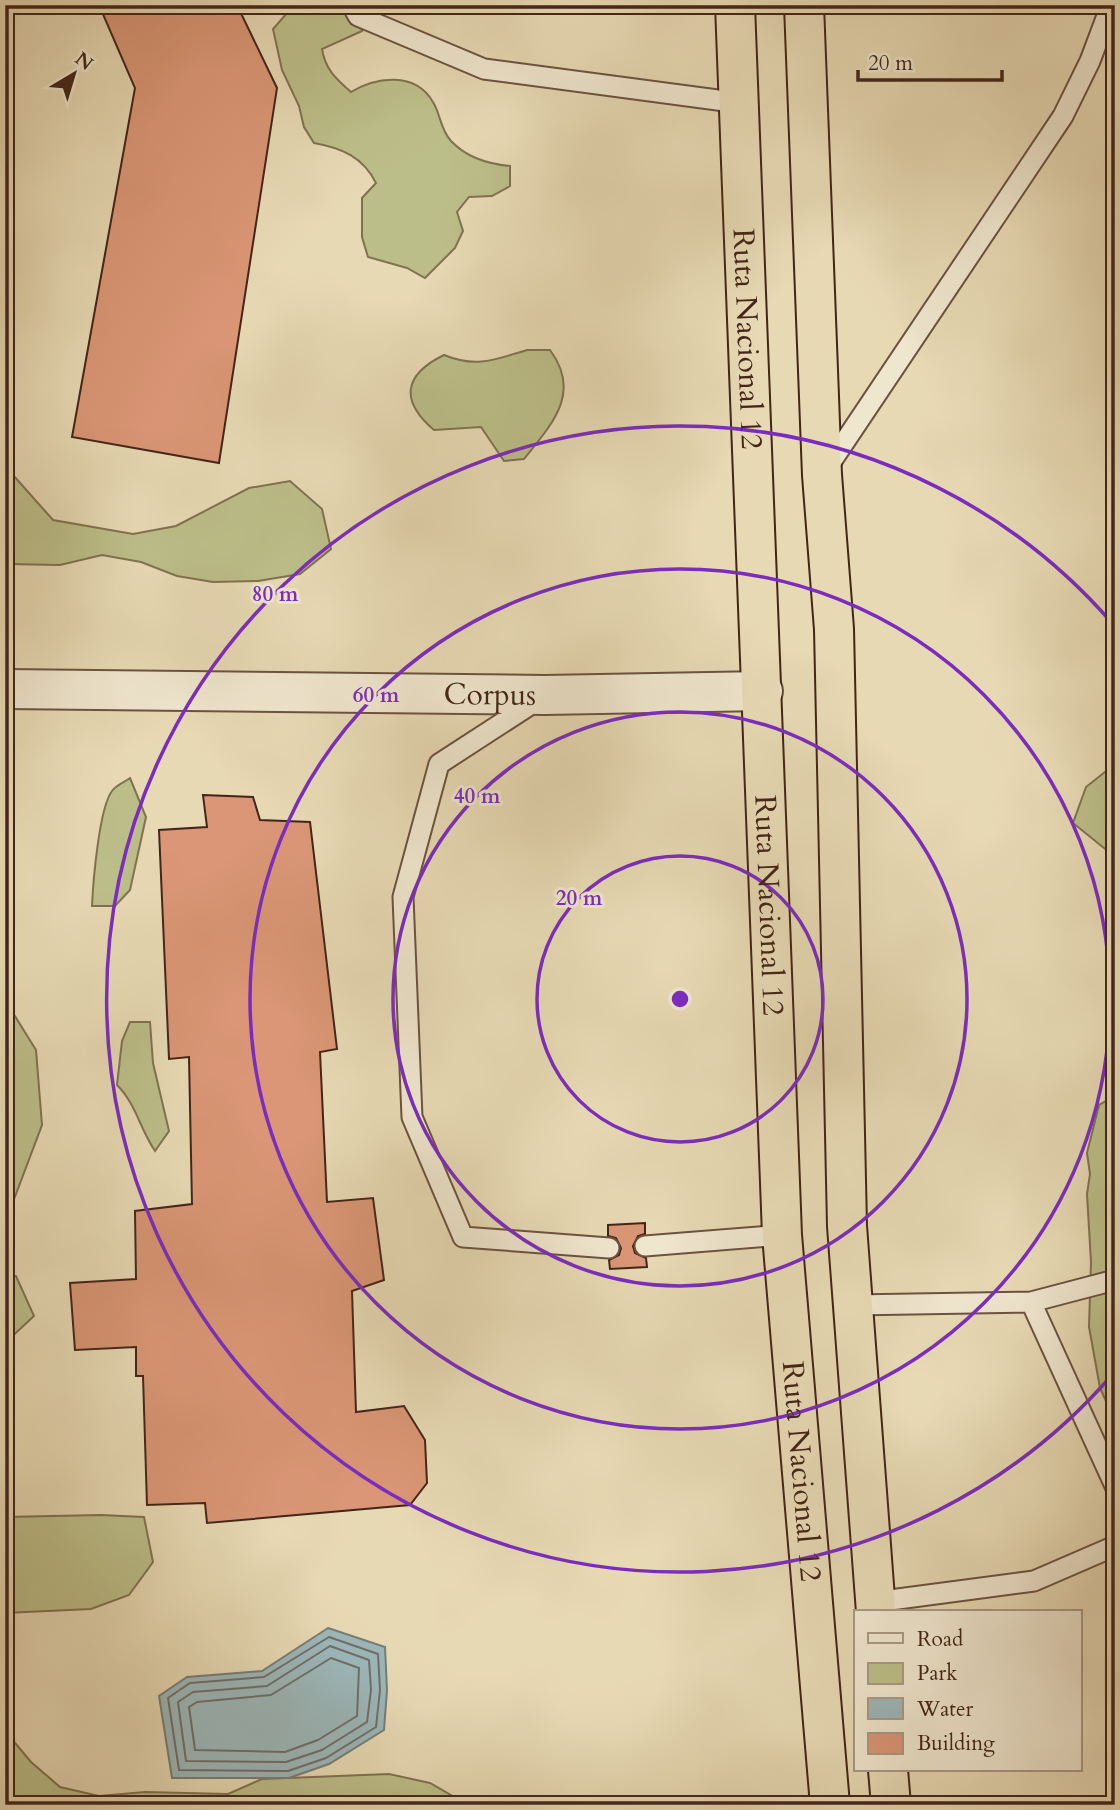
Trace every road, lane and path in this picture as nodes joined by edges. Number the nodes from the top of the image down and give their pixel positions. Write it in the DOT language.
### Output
graph roads {
  1 [pos="352,5"];
  2 [pos="735,5"];
  3 [pos="804,5"];
  4 [pos="1111,5"];
  5 [pos="740,103"];
  6 [pos="822,475"];
  7 [pos="5,689"];
  8 [pos="763,691"];
  9 [pos="545,695"];
  10 [pos="782,1235"];
  11 [pos="645,1246"];
  12 [pos="608,1248"];
  13 [pos="1115,1280"];
  14 [pos="1031,1302"];
  15 [pos="853,1305"];
  16 [pos="1115,1486"];
  17 [pos="1115,1546"];
  18 [pos="875,1607"];
  19 [pos="888,1772"];
  20 [pos="831,1805"];
  21 [pos="891,1805"];
  1 -- 5 [label="lane"];
  2 -- 5 [label="highway, Ruta Nacional 12"];
  3 -- 6 [label="highway, Ruta Nacional 12"];
  4 -- 6 [label="lane"];
  5 -- 8 [label="highway, Ruta Nacional 12"];
  6 -- 15 [label="highway, Ruta Nacional 12"];
  7 -- 9 [label="street, Corpus"];
  8 -- 9 [label="street, Corpus"];
  8 -- 10 [label="highway, Ruta Nacional 12"];
  9 -- 12 [label="lane"];
  10 -- 11 [label="lane"];
  10 -- 20 [label="highway, Ruta Nacional 12"];
  13 -- 14 [label="lane"];
  14 -- 15 [label="lane"];
  14 -- 16 [label="lane"];
  15 -- 18 [label="highway, Ruta Nacional 12"];
  17 -- 18 [label="lane"];
  19 -- 21 [label="highway"];
}
